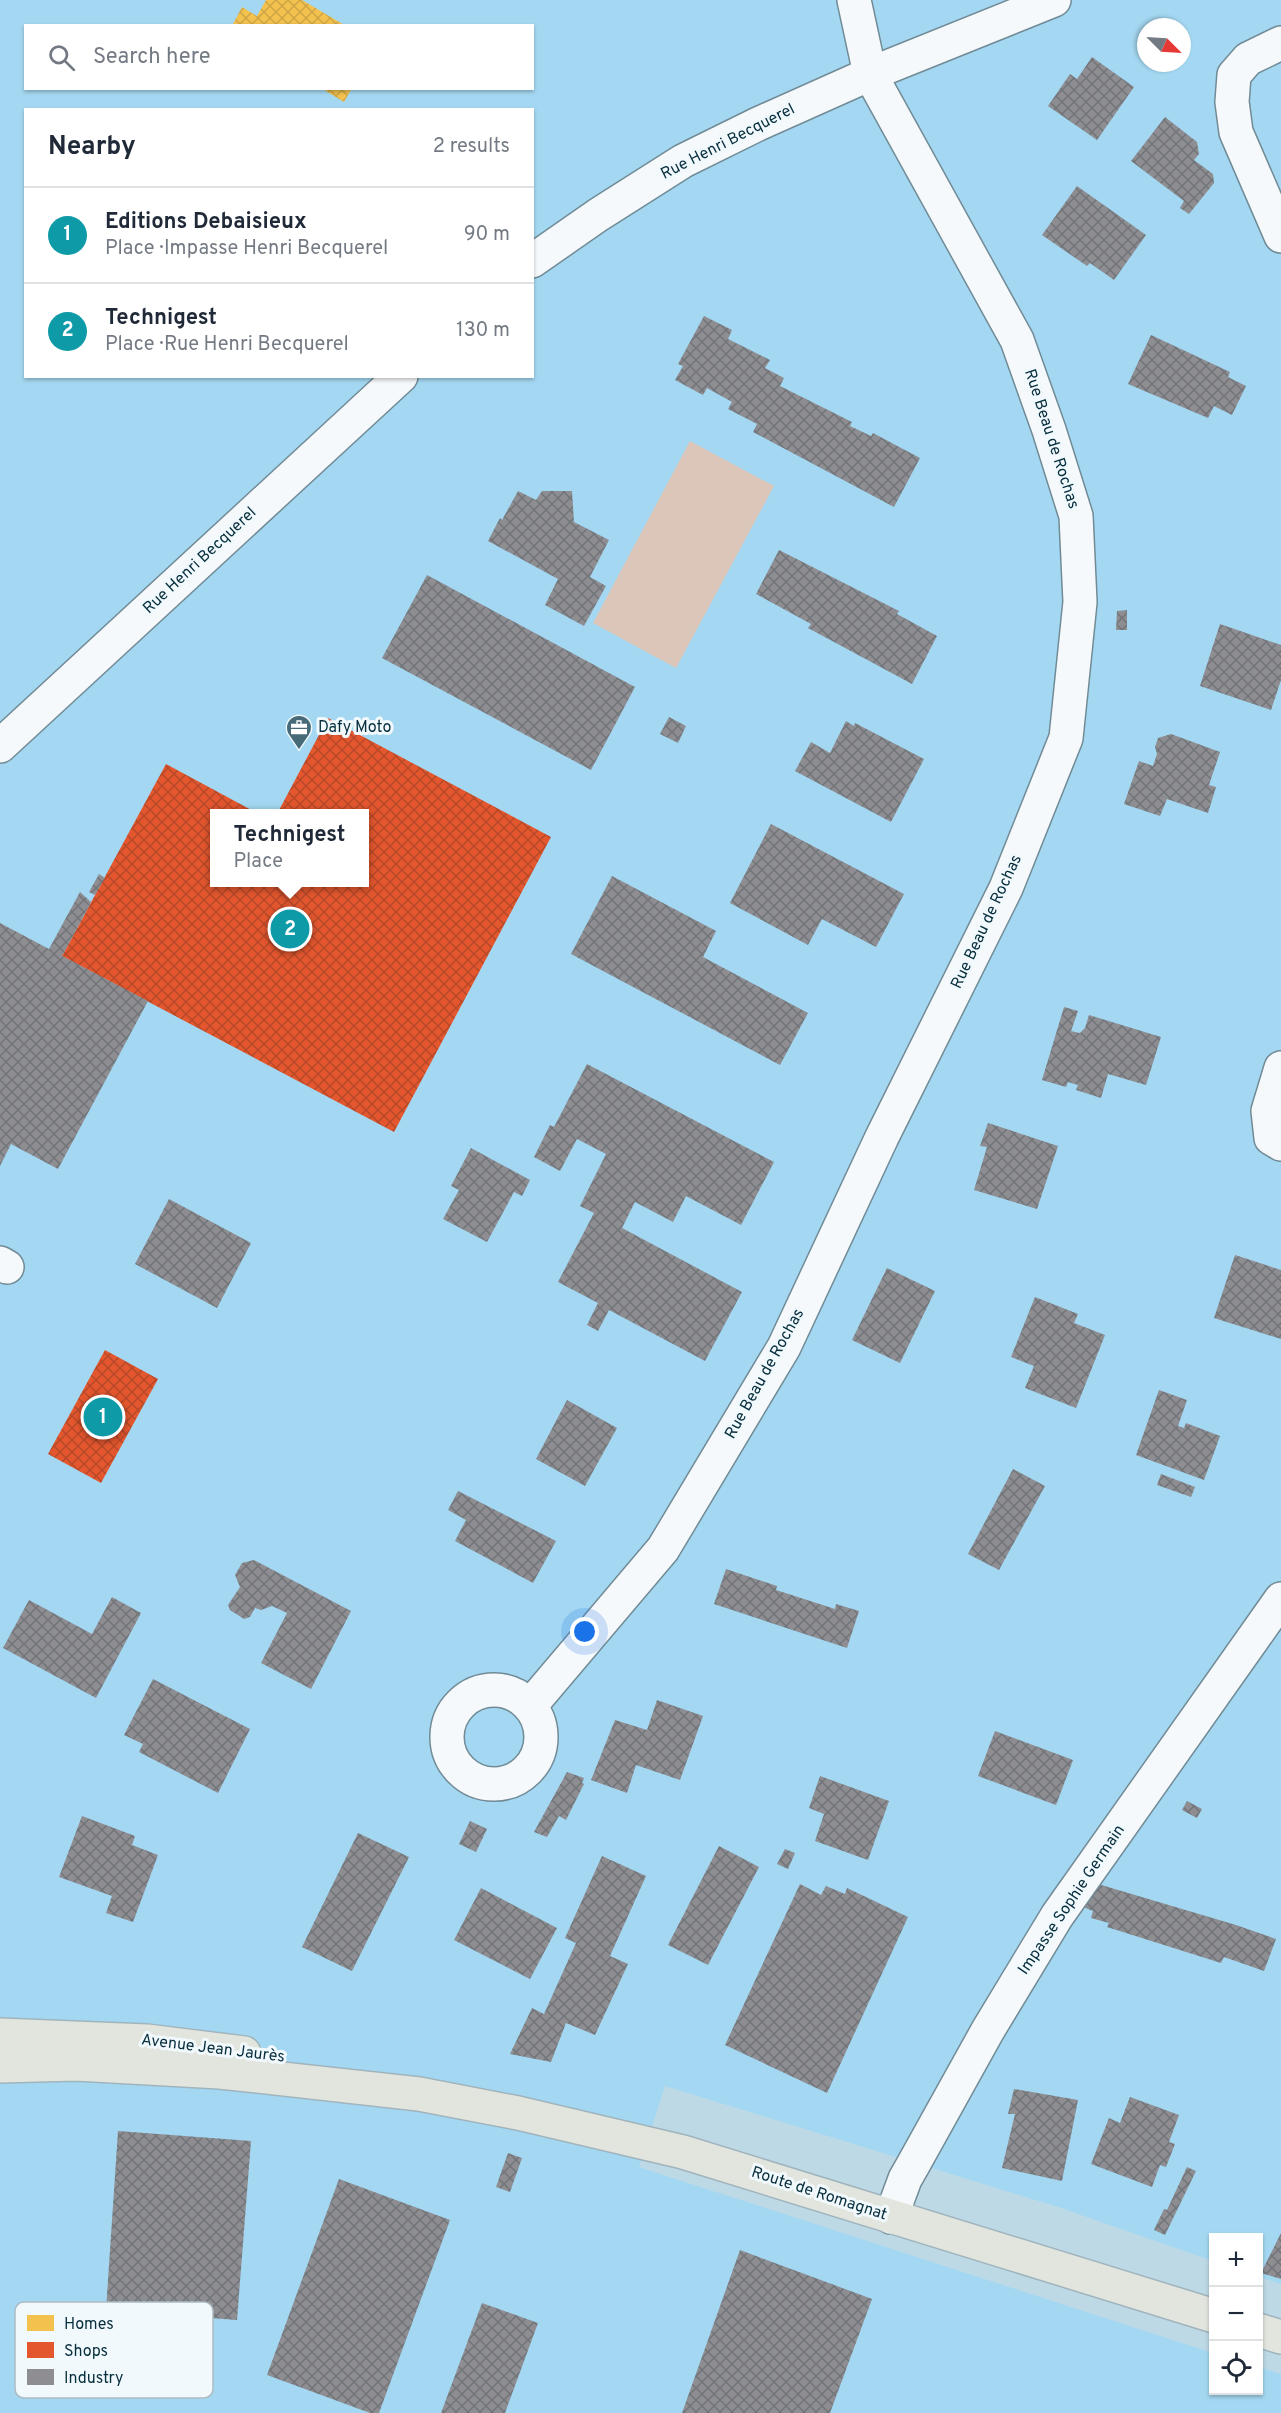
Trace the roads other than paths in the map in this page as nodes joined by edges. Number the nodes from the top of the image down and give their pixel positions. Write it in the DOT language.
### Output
graph roads {
  1 [pos="855,0"];
  2 [pos="1054,0"];
  3 [pos="1281,44"];
  4 [pos="870,74"];
  5 [pos="1281,236"];
  6 [pos="534,260"];
  7 [pos="399,378"];
  8 [pos="0,746"];
  9 [pos="1281,1068"];
  10 [pos="1281,1144"];
  11 [pos="1281,1599"];
  12 [pos="530,1706"];
  13 [pos="0,2035"];
  14 [pos="0,2066"];
  15 [pos="422,2085"];
  16 [pos="895,2206"];
  17 [pos="1209,2292"];
  18 [pos="1263,2309"];
  19 [pos="1209,2314"];
  20 [pos="1281,2314"];
  21 [pos="1263,2332"];
  22 [pos="1281,2337"];
  1 -- 4 [label="street, Rue Beau de Rochas"];
  2 -- 4 [label="street, Rue Henri Becquerel"];
  3 -- 5 [label="street"];
  4 -- 6 [label="street, Rue Henri Becquerel"];
  4 -- 12 [label="street, Rue Beau de Rochas"];
  7 -- 8 [label="street, Rue Henri Becquerel"];
  9 -- 10 [label="street"];
  11 -- 16 [label="street, Impasse Sophie Germain"];
  13 -- 15 [label="main road, Avenue Jean Jaurès"];
  14 -- 15 [label="main road, Avenue Jean Jaurès"];
  15 -- 16 [label="main road, Route de Romagnat"];
  16 -- 17 [label="main road, Route de Romagnat"];
  16 -- 19 [label="main road, Route de Romagnat"];
  18 -- 20 [label="main road"];
  21 -- 22 [label="main road"];
}
